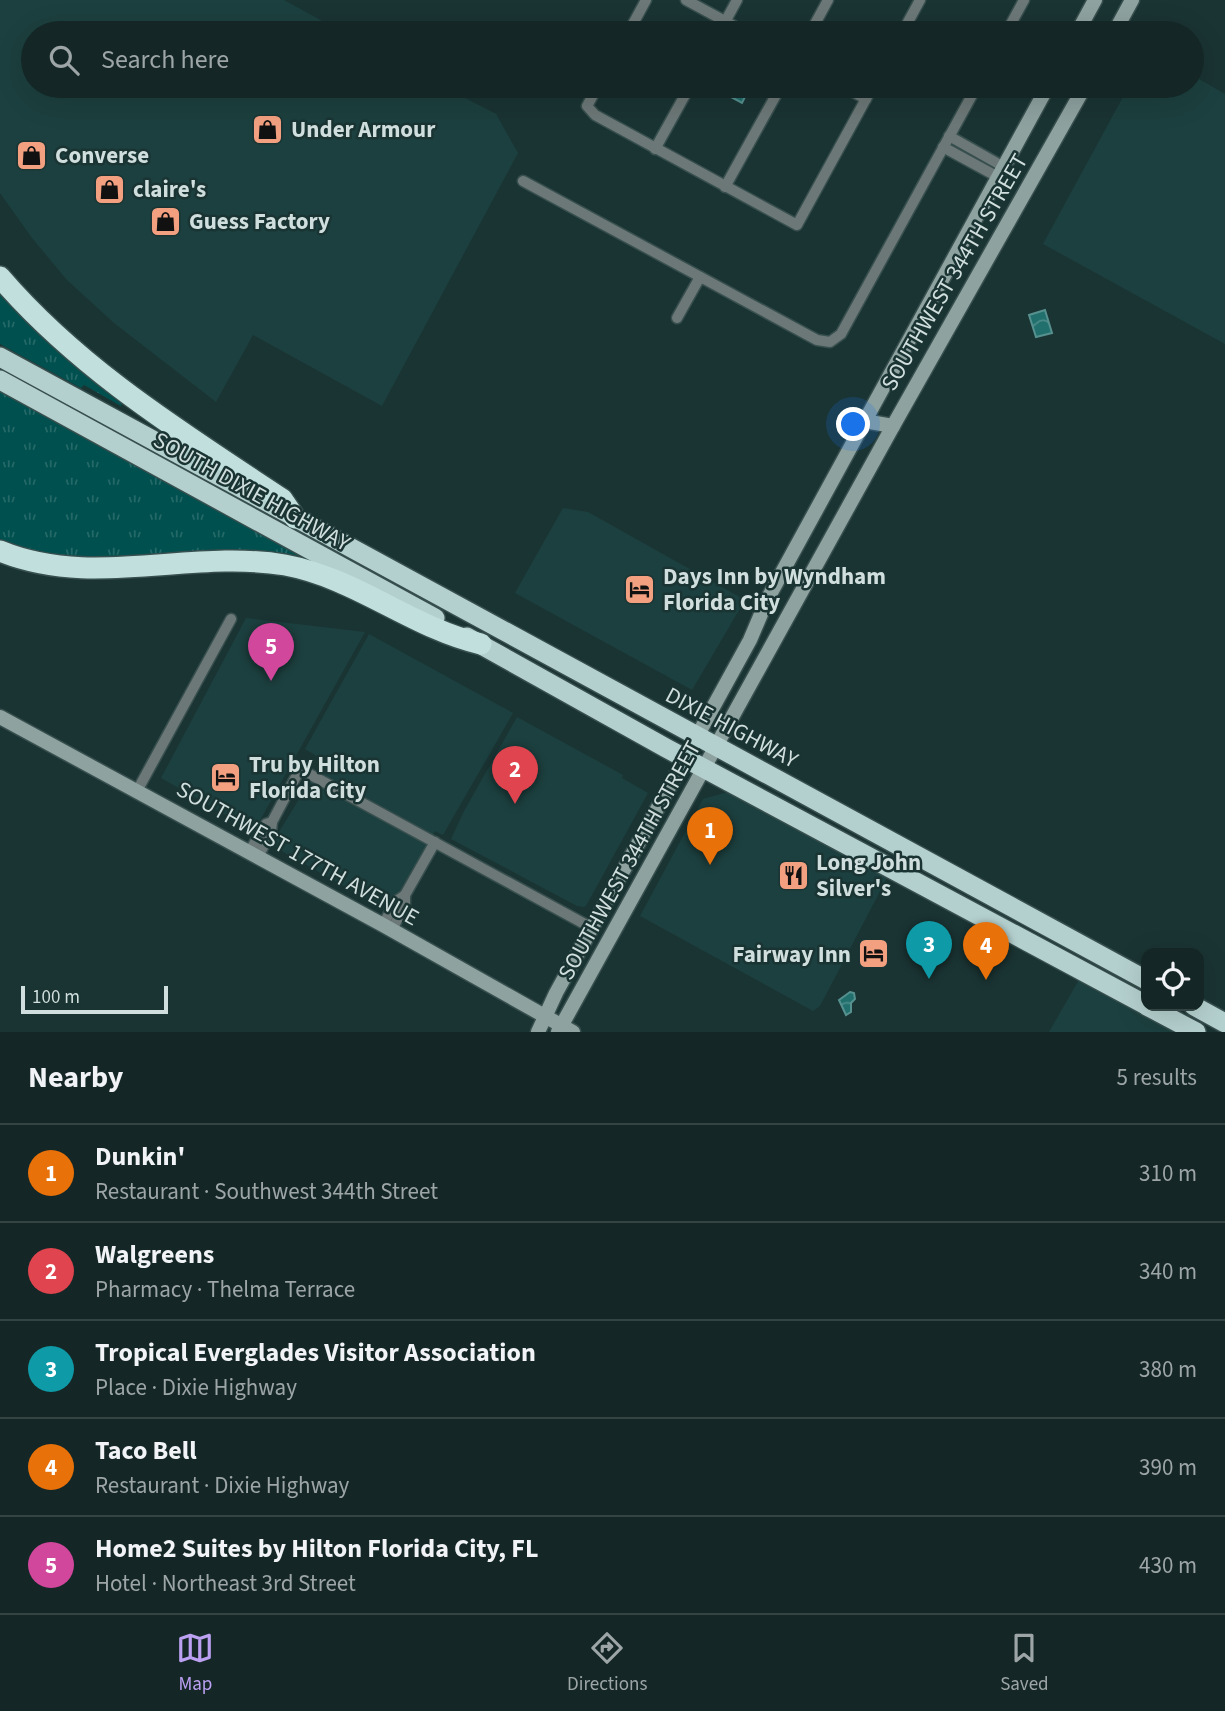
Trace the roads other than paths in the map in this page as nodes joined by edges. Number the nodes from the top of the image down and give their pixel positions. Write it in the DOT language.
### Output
graph roads {
  1 [pos="646,0"];
  2 [pos="686,0"];
  3 [pos="737,0"];
  4 [pos="828,0"];
  5 [pos="920,0"];
  6 [pos="1024,0"];
  7 [pos="1095,0"];
  8 [pos="1132,0"];
  9 [pos="635,21"];
  10 [pos="725,21"];
  11 [pos="817,21"];
  12 [pos="909,21"];
  13 [pos="1013,21"];
  14 [pos="1084,21"];
  15 [pos="1121,21"];
  16 [pos="591,98"];
  17 [pos="683,98"];
  18 [pos="774,98"];
  19 [pos="970,98"];
  20 [pos="1041,98"];
  21 [pos="1078,98"];
  22 [pos="866,99"];
  23 [pos="946,142"];
  24 [pos="655,149"];
  25 [pos="1001,172"];
  26 [pos="523,181"];
  27 [pos="725,187"];
  28 [pos="0,277"];
  29 [pos="700,277"];
  30 [pos="677,318"];
  31 [pos="0,357"];
  32 [pos="0,380"];
  33 [pos="872,407"];
  34 [pos="864,421"];
  35 [pos="893,426"];
  36 [pos="295,517"];
  37 [pos="0,551"];
  38 [pos="231,618"];
  39 [pos="481,644"];
  40 [pos="0,717"];
  41 [pos="698,736"];
  42 [pos="718,745"];
  43 [pos="685,758"];
  44 [pos="705,769"];
  45 [pos="137,791"];
  46 [pos="435,842"];
  47 [pos="253,855"];
  48 [pos="387,928"];
  49 [pos="592,928"];
  50 [pos="1141,977"];
  51 [pos="1141,1002"];
  52 [pos="1158,1011"];
  53 [pos="1203,1011"];
  54 [pos="545,1017"];
  55 [pos="1225,1023"];
  56 [pos="564,1030"];
  57 [pos="538,1032"];
  58 [pos="1196,1032"];
  1 -- 9 [label="street"];
  2 -- 10 [label="street"];
  3 -- 10 [label="street"];
  4 -- 11 [label="street"];
  5 -- 12 [label="street"];
  6 -- 13 [label="street"];
  7 -- 14 [label="main road"];
  8 -- 15 [label="main road"];
  16 -- 24 [label="street"];
  17 -- 24 [label="street"];
  18 -- 27 [label="street"];
  19 -- 23 [label="street"];
  20 -- 25 [label="main road, SOUTHWEST 344TH STREET"];
  21 -- 35 [label="main road, SOUTHWEST 344TH STREET"];
  22 -- 27 [label="street"];
  23 -- 25 [label="street"];
  23 -- 29 [label="street"];
  24 -- 27 [label="street"];
  25 -- 33 [label="main road, SOUTHWEST 344TH STREET"];
  26 -- 29 [label="street"];
  28 -- 36 [label="highway"];
  29 -- 30 [label="street"];
  31 -- 36 [label="highway, SOUTH DIXIE HIGHWAY"];
  32 -- 39 [label="highway, SOUTH DIXIE HIGHWAY"];
  33 -- 34 [label="main road, SOUTHWEST 344TH STREET"];
  33 -- 35 [label="main road"];
  34 -- 35 [label="main road"];
  34 -- 41 [label="main road, SOUTHWEST 344TH STREET"];
  35 -- 42 [label="main road, SOUTHWEST 344TH STREET"];
  36 -- 41 [label="highway, DIXIE HIGHWAY"];
  37 -- 39 [label="highway"];
  38 -- 45 [label="street"];
  39 -- 43 [label="highway"];
  40 -- 45 [label="main road, SOUTHWEST 177TH AVENUE"];
  41 -- 42 [label="highway, DIXIE HIGHWAY"];
  41 -- 43 [label="main road, SOUTHWEST 344TH STREET"];
  42 -- 44 [label="main road, SOUTHWEST 344TH STREET"];
  42 -- 50 [label="highway, DIXIE HIGHWAY"];
  43 -- 44 [label="highway"];
  43 -- 49 [label="main road, SOUTHWEST 344TH STREET"];
  44 -- 51 [label="highway"];
  44 -- 56 [label="main road, SOUTHWEST 344TH STREET"];
  45 -- 47 [label="main road, SOUTHWEST 177TH AVENUE"];
  46 -- 47 [label="street"];
  46 -- 48 [label="street"];
  46 -- 49 [label="street"];
  47 -- 48 [label="main road, SOUTHWEST 177TH AVENUE"];
  48 -- 54 [label="main road, SOUTHWEST 177TH AVENUE"];
  49 -- 54 [label="main road, SOUTHWEST 344TH STREET"];
  52 -- 58 [label="highway"];
  53 -- 55 [label="highway"];
  54 -- 56 [label="main road, SOUTHWEST 177TH AVENUE"];
  54 -- 57 [label="main road, SOUTHWEST 344TH STREET"];
}
